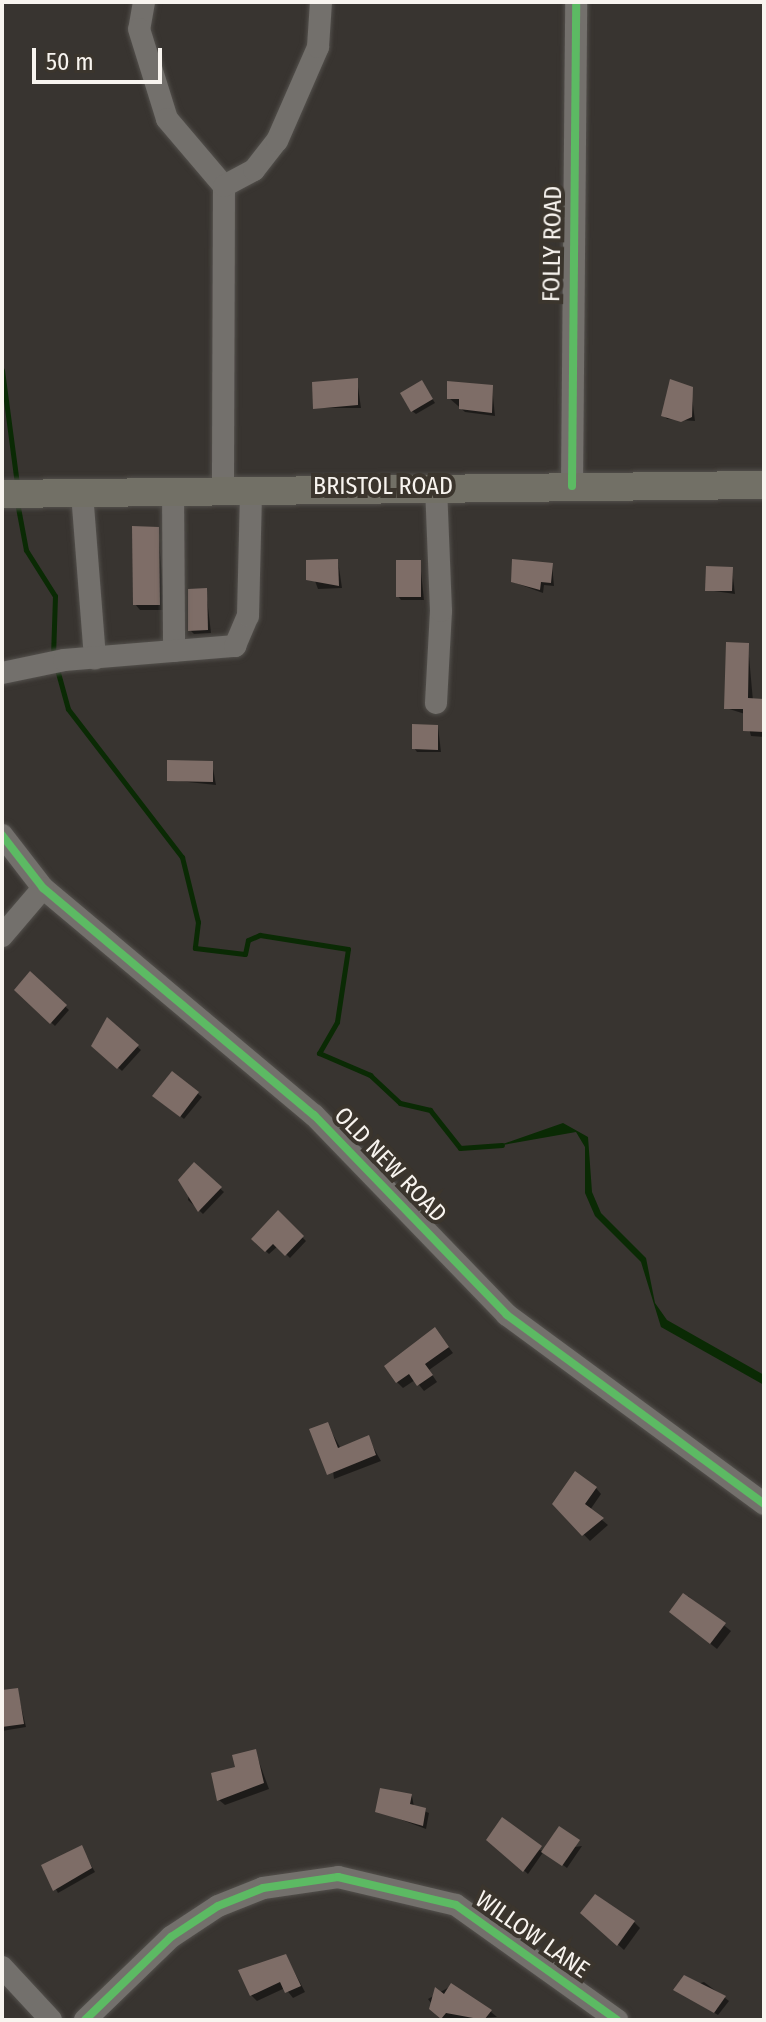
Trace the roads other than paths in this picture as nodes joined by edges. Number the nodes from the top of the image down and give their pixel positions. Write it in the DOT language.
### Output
graph roads {
  1 [pos="144,2"];
  2 [pos="321,2"];
  3 [pos="576,2"];
  4 [pos="224,186"];
  5 [pos="764,485"];
  6 [pos="572,486"];
  7 [pos="436,487"];
  8 [pos="237,489"];
  9 [pos="173,491"];
  10 [pos="82,493"];
  11 [pos="12,494"];
  12 [pos="174,651"];
  13 [pos="95,658"];
  14 [pos="2,673"];
  15 [pos="436,703"];
  16 [pos="2,835"];
  17 [pos="43,888"];
  18 [pos="2,936"];
  19 [pos="764,1504"];
  20 [pos="2,1967"];
  21 [pos="51,2020"];
  22 [pos="85,2020"];
  23 [pos="617,2020"];
  1 -- 4 [label="street"];
  2 -- 4 [label="street"];
  3 -- 6 [label="street, FOLLY ROAD"];
  4 -- 8 [label="street"];
  5 -- 6 [label="main road, BRISTOL ROAD"];
  6 -- 7 [label="main road, BRISTOL ROAD"];
  7 -- 8 [label="main road, BRISTOL ROAD"];
  7 -- 15 [label="street"];
  8 -- 9 [label="main road, BRISTOL ROAD"];
  8 -- 12 [label="street"];
  9 -- 10 [label="main road, BRISTOL ROAD"];
  9 -- 12 [label="street"];
  10 -- 11 [label="main road, BRISTOL ROAD"];
  10 -- 13 [label="street"];
  12 -- 13 [label="street"];
  13 -- 14 [label="street"];
  16 -- 17 [label="street, OLD NEW ROAD"];
  17 -- 18 [label="street"];
  17 -- 19 [label="street, OLD NEW ROAD"];
  20 -- 21 [label="street"];
  22 -- 23 [label="street, WILLOW LANE"];
}
